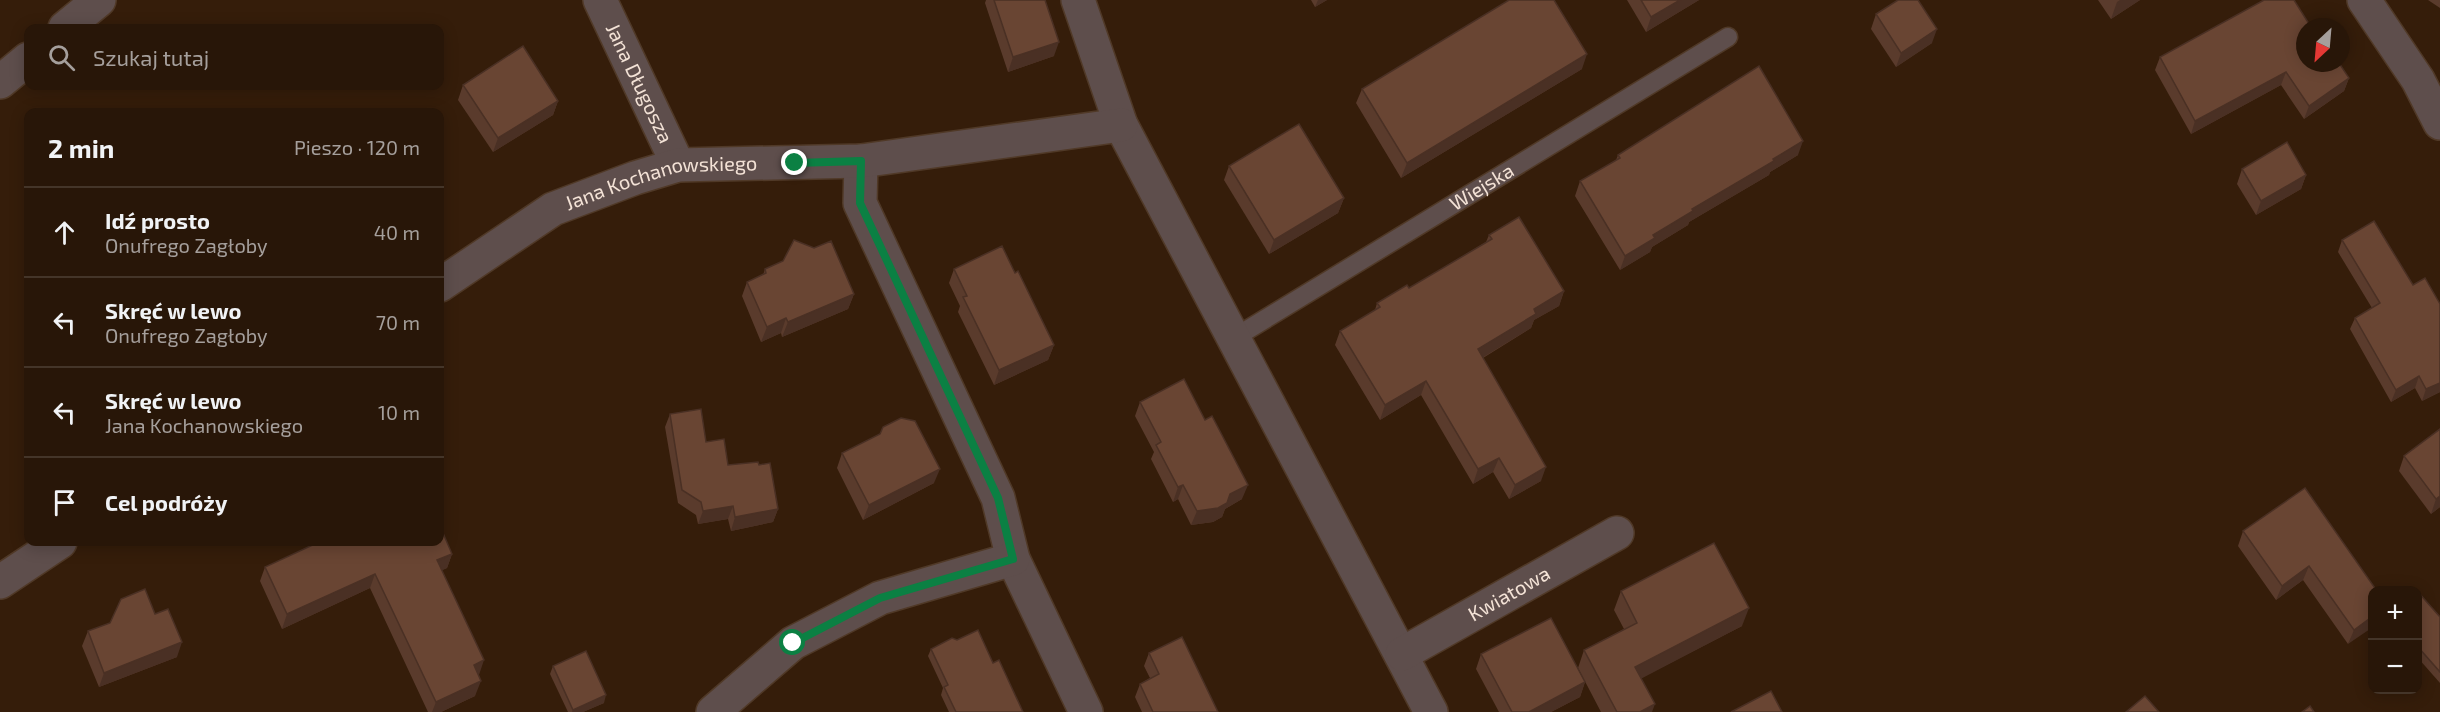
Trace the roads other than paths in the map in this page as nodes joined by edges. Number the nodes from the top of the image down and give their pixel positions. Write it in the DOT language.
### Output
graph roads {
  1 [pos="99,0"];
  2 [pos="600,0"];
  3 [pos="1078,0"];
  4 [pos="2364,0"];
  5 [pos="70,24"];
  6 [pos="1728,37"];
  7 [pos="24,62"];
  8 [pos="0,82"];
  9 [pos="2440,123"];
  10 [pos="1121,125"];
  11 [pos="861,161"];
  12 [pos="678,165"];
  13 [pos="444,282"];
  14 [pos="1234,338"];
  15 [pos="1617,533"];
  16 [pos="54,546"];
  17 [pos="1013,559"];
  18 [pos="0,582"];
  19 [pos="1402,654"];
  20 [pos="713,712"];
  21 [pos="1086,712"];
  22 [pos="1431,712"];
  1 -- 5 [label="street"];
  2 -- 12 [label="street, Jana Długosza"];
  3 -- 10 [label="street"];
  4 -- 9 [label="street"];
  6 -- 14 [label="lane, Wiejska"];
  7 -- 8 [label="street"];
  10 -- 11 [label="street, Jana Kochanowskiego"];
  10 -- 14 [label="street"];
  11 -- 12 [label="street, Jana Kochanowskiego"];
  11 -- 17 [label="street"];
  12 -- 13 [label="street, Jana Kochanowskiego"];
  14 -- 19 [label="street"];
  15 -- 19 [label="street, Kwiatowa"];
  16 -- 18 [label="street"];
  17 -- 20 [label="street"];
  17 -- 21 [label="street"];
  19 -- 22 [label="street"];
}
